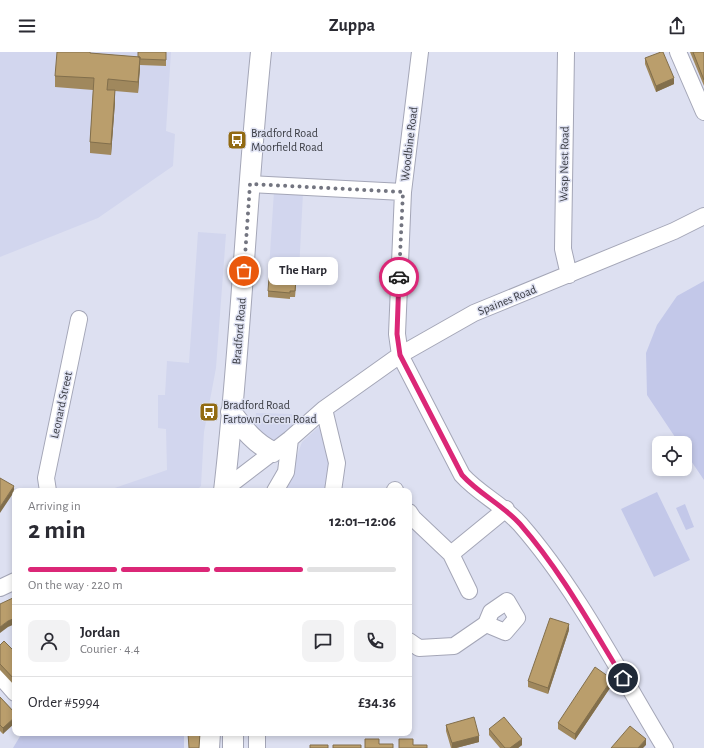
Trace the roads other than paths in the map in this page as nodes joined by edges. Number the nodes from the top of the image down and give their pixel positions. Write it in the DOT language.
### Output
graph roads {
  1 [pos="261,52"];
  2 [pos="420,52"];
  3 [pos="566,52"];
  4 [pos="678,52"];
  5 [pos="704,112"];
  6 [pos="250,180"];
  7 [pos="403,192"];
  8 [pos="704,216"];
  9 [pos="569,275"];
  10 [pos="79,319"];
  11 [pos="400,355"];
  12 [pos="324,409"];
  13 [pos="231,412"];
  14 [pos="290,439"];
  15 [pos="273,452"];
  16 [pos="48,488"];
  17 [pos="224,488"];
  18 [pos="228,488"];
  19 [pos="277,488"];
  20 [pos="333,488"];
  21 [pos="506,510"];
  22 [pos="412,516"];
  23 [pos="450,554"];
  24 [pos="12,582"];
  25 [pos="0,588"];
  26 [pos="469,591"];
  27 [pos="486,624"];
  28 [pos="412,643"];
  29 [pos="0,676"];
  30 [pos="12,690"];
  31 [pos="210,736"];
  32 [pos="233,736"];
  33 [pos="257,736"];
  34 [pos="209,748"];
  35 [pos="233,748"];
  36 [pos="257,748"];
  37 [pos="665,748"];
  1 -- 6 [label="main road, Bradford Road"];
  2 -- 7 [label="street, Woodbine Road"];
  3 -- 9 [label="street, Wasp Nest Road"];
  4 -- 5 [label="street"];
  6 -- 7 [label="street"];
  6 -- 13 [label="main road, Bradford Road"];
  7 -- 11 [label="street, Woodbine Road"];
  8 -- 9 [label="street, Spaines Road"];
  9 -- 11 [label="street, Spaines Road"];
  10 -- 16 [label="street, Leonard Street"];
  11 -- 12 [label="street, Spaines Road"];
  11 -- 21 [label="street, Woodbine Road"];
  12 -- 14 [label="street, Spaines Road"];
  12 -- 20 [label="street"];
  13 -- 15 [label="main road"];
  13 -- 17 [label="main road, Bradford Road"];
  14 -- 15 [label="street, Spaines Road"];
  14 -- 19 [label="street"];
  15 -- 18 [label="street, Spaines Road"];
  21 -- 23 [label="street"];
  21 -- 37 [label="street, Woodbine Road"];
  22 -- 23 [label="street"];
  23 -- 26 [label="street"];
  24 -- 25 [label="street"];
  27 -- 28 [label="street"];
  29 -- 30 [label="street"];
  31 -- 34 [label="main road"];
  32 -- 35 [label="main road"];
  33 -- 36 [label="street"];
}
